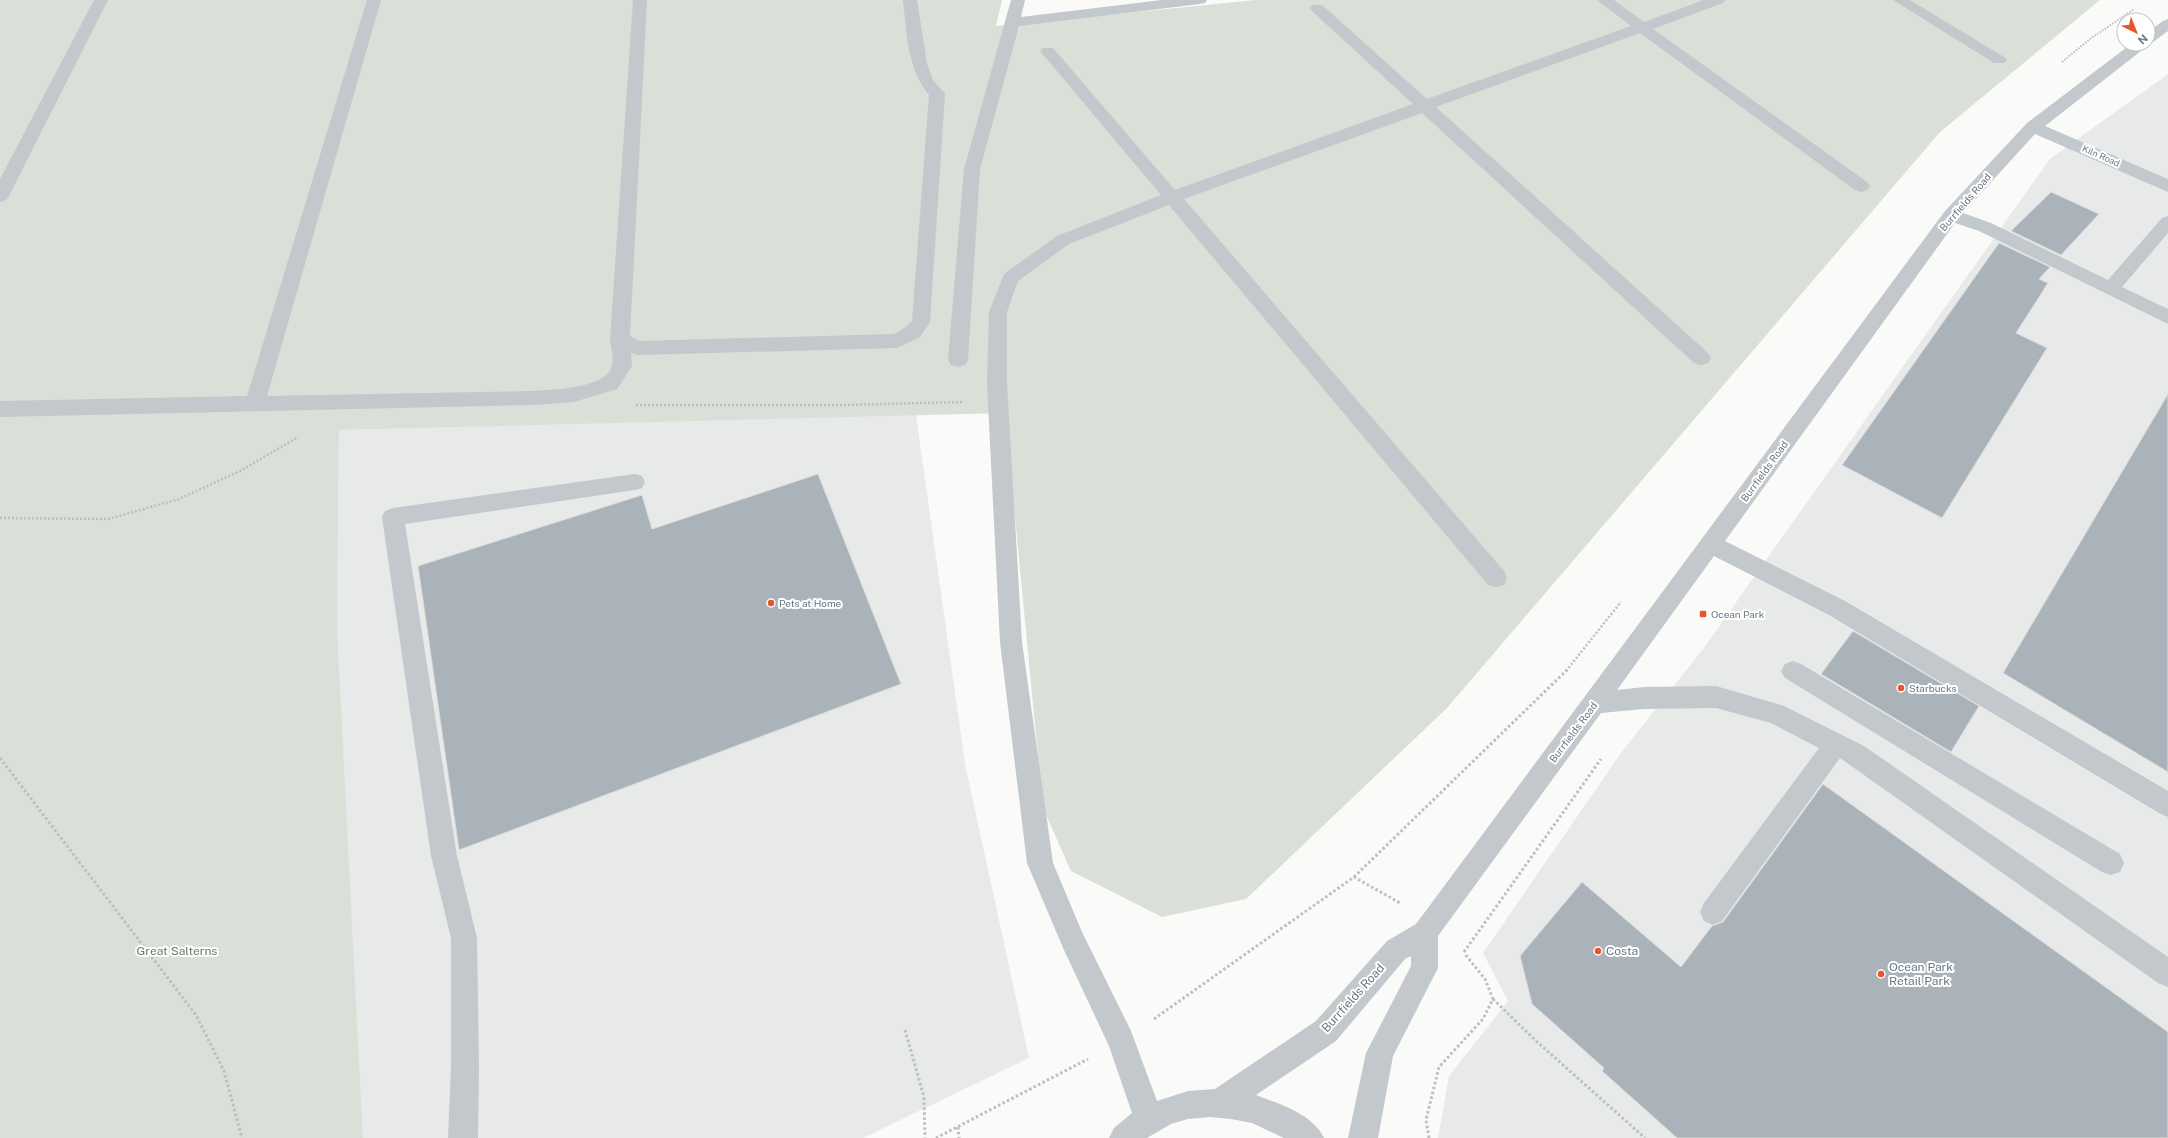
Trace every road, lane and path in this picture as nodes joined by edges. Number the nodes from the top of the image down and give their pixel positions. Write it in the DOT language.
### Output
graph roads {
  1 [pos="101,0"];
  2 [pos="374,0"];
  3 [pos="640,0"];
  4 [pos="910,0"];
  5 [pos="1018,0"];
  6 [pos="1200,0"];
  7 [pos="1604,0"];
  8 [pos="1718,0"];
  9 [pos="1900,0"];
  10 [pos="1317,8"];
  11 [pos="1013,22"];
  12 [pos="2168,24"];
  13 [pos="1643,27"];
  14 [pos="2156,33"];
  15 [pos="1048,51"];
  16 [pos="2130,52"];
  17 [pos="1999,60"];
  18 [pos="1424,106"];
  19 [pos="2033,126"];
  20 [pos="1861,186"];
  21 [pos="2168,186"];
  22 [pos="0,196"];
  23 [pos="1172,197"];
  24 [pos="1951,215"];
  25 [pos="2168,222"];
  26 [pos="2111,288"];
  27 [pos="2168,316"];
  28 [pos="620,340"];
  29 [pos="1700,358"];
  30 [pos="958,360"];
  31 [pos="968,402"];
  32 [pos="255,403"];
  33 [pos="633,406"];
  34 [pos="0,409"];
  35 [pos="299,436"];
  36 [pos="635,482"];
  37 [pos="0,518"];
  38 [pos="1710,544"];
  39 [pos="1496,578"];
  40 [pos="1793,671"];
  41 [pos="1594,703"];
  42 [pos="1836,744"];
  43 [pos="1604,756"];
  44 [pos="0,758"];
  45 [pos="2168,805"];
  46 [pos="2111,863"];
  47 [pos="1713,912"];
  48 [pos="1428,928"];
  49 [pos="1464,953"];
  50 [pos="2168,973"];
  51 [pos="1493,999"];
  52 [pos="905,1030"];
  53 [pos="1121,1041"];
  54 [pos="1221,1102"];
  55 [pos="1149,1119"];
  56 [pos="958,1127"];
  57 [pos="242,1138"];
  58 [pos="463,1138"];
  59 [pos="925,1138"];
  60 [pos="936,1138"];
  61 [pos="958,1138"];
  62 [pos="1124,1138"];
  63 [pos="1309,1138"];
  64 [pos="1363,1138"];
  65 [pos="1429,1138"];
  66 [pos="1645,1138"];
  1 -- 22 [label="street"];
  2 -- 32 [label="street"];
  3 -- 28 [label="street"];
  4 -- 28 [label="street"];
  5 -- 11 [label="street"];
  6 -- 11 [label="street"];
  7 -- 13 [label="street"];
  8 -- 13 [label="street"];
  9 -- 17 [label="street"];
  10 -- 18 [label="street"];
  11 -- 30 [label="street"];
  12 -- 14 [label="street"];
  13 -- 18 [label="street"];
  13 -- 20 [label="street"];
  15 -- 23 [label="street"];
  16 -- 19 [label="street, Burrfields Road"];
  18 -- 23 [label="street"];
  18 -- 29 [label="street"];
  19 -- 21 [label="street, Kiln Road"];
  19 -- 24 [label="street, Burrfields Road"];
  23 -- 39 [label="street"];
  23 -- 53 [label="street"];
  24 -- 26 [label="street"];
  24 -- 38 [label="street, Burrfields Road"];
  25 -- 26 [label="street"];
  26 -- 27 [label="street"];
  28 -- 32 [label="street"];
  31 -- 33 [label="path"];
  32 -- 34 [label="street"];
  35 -- 37 [label="path"];
  36 -- 58 [label="street"];
  38 -- 41 [label="street, Burrfields Road"];
  38 -- 45 [label="street"];
  40 -- 46 [label="street"];
  41 -- 42 [label="street"];
  41 -- 48 [label="street, Burrfields Road"];
  42 -- 47 [label="street"];
  42 -- 50 [label="street"];
  43 -- 49 [label="path"];
  44 -- 57 [label="path"];
  48 -- 49 [label="path"];
  48 -- 53 [label="path"];
  48 -- 54 [label="street, Burrfields Road"];
  48 -- 64 [label="street"];
  49 -- 51 [label="path"];
  51 -- 65 [label="path"];
  51 -- 66 [label="path"];
  52 -- 59 [label="path"];
  53 -- 55 [label="street"];
  53 -- 56 [label="path"];
  54 -- 55 [label="street"];
  54 -- 63 [label="street"];
  55 -- 62 [label="street"];
  56 -- 60 [label="path"];
  56 -- 61 [label="path"];
}
